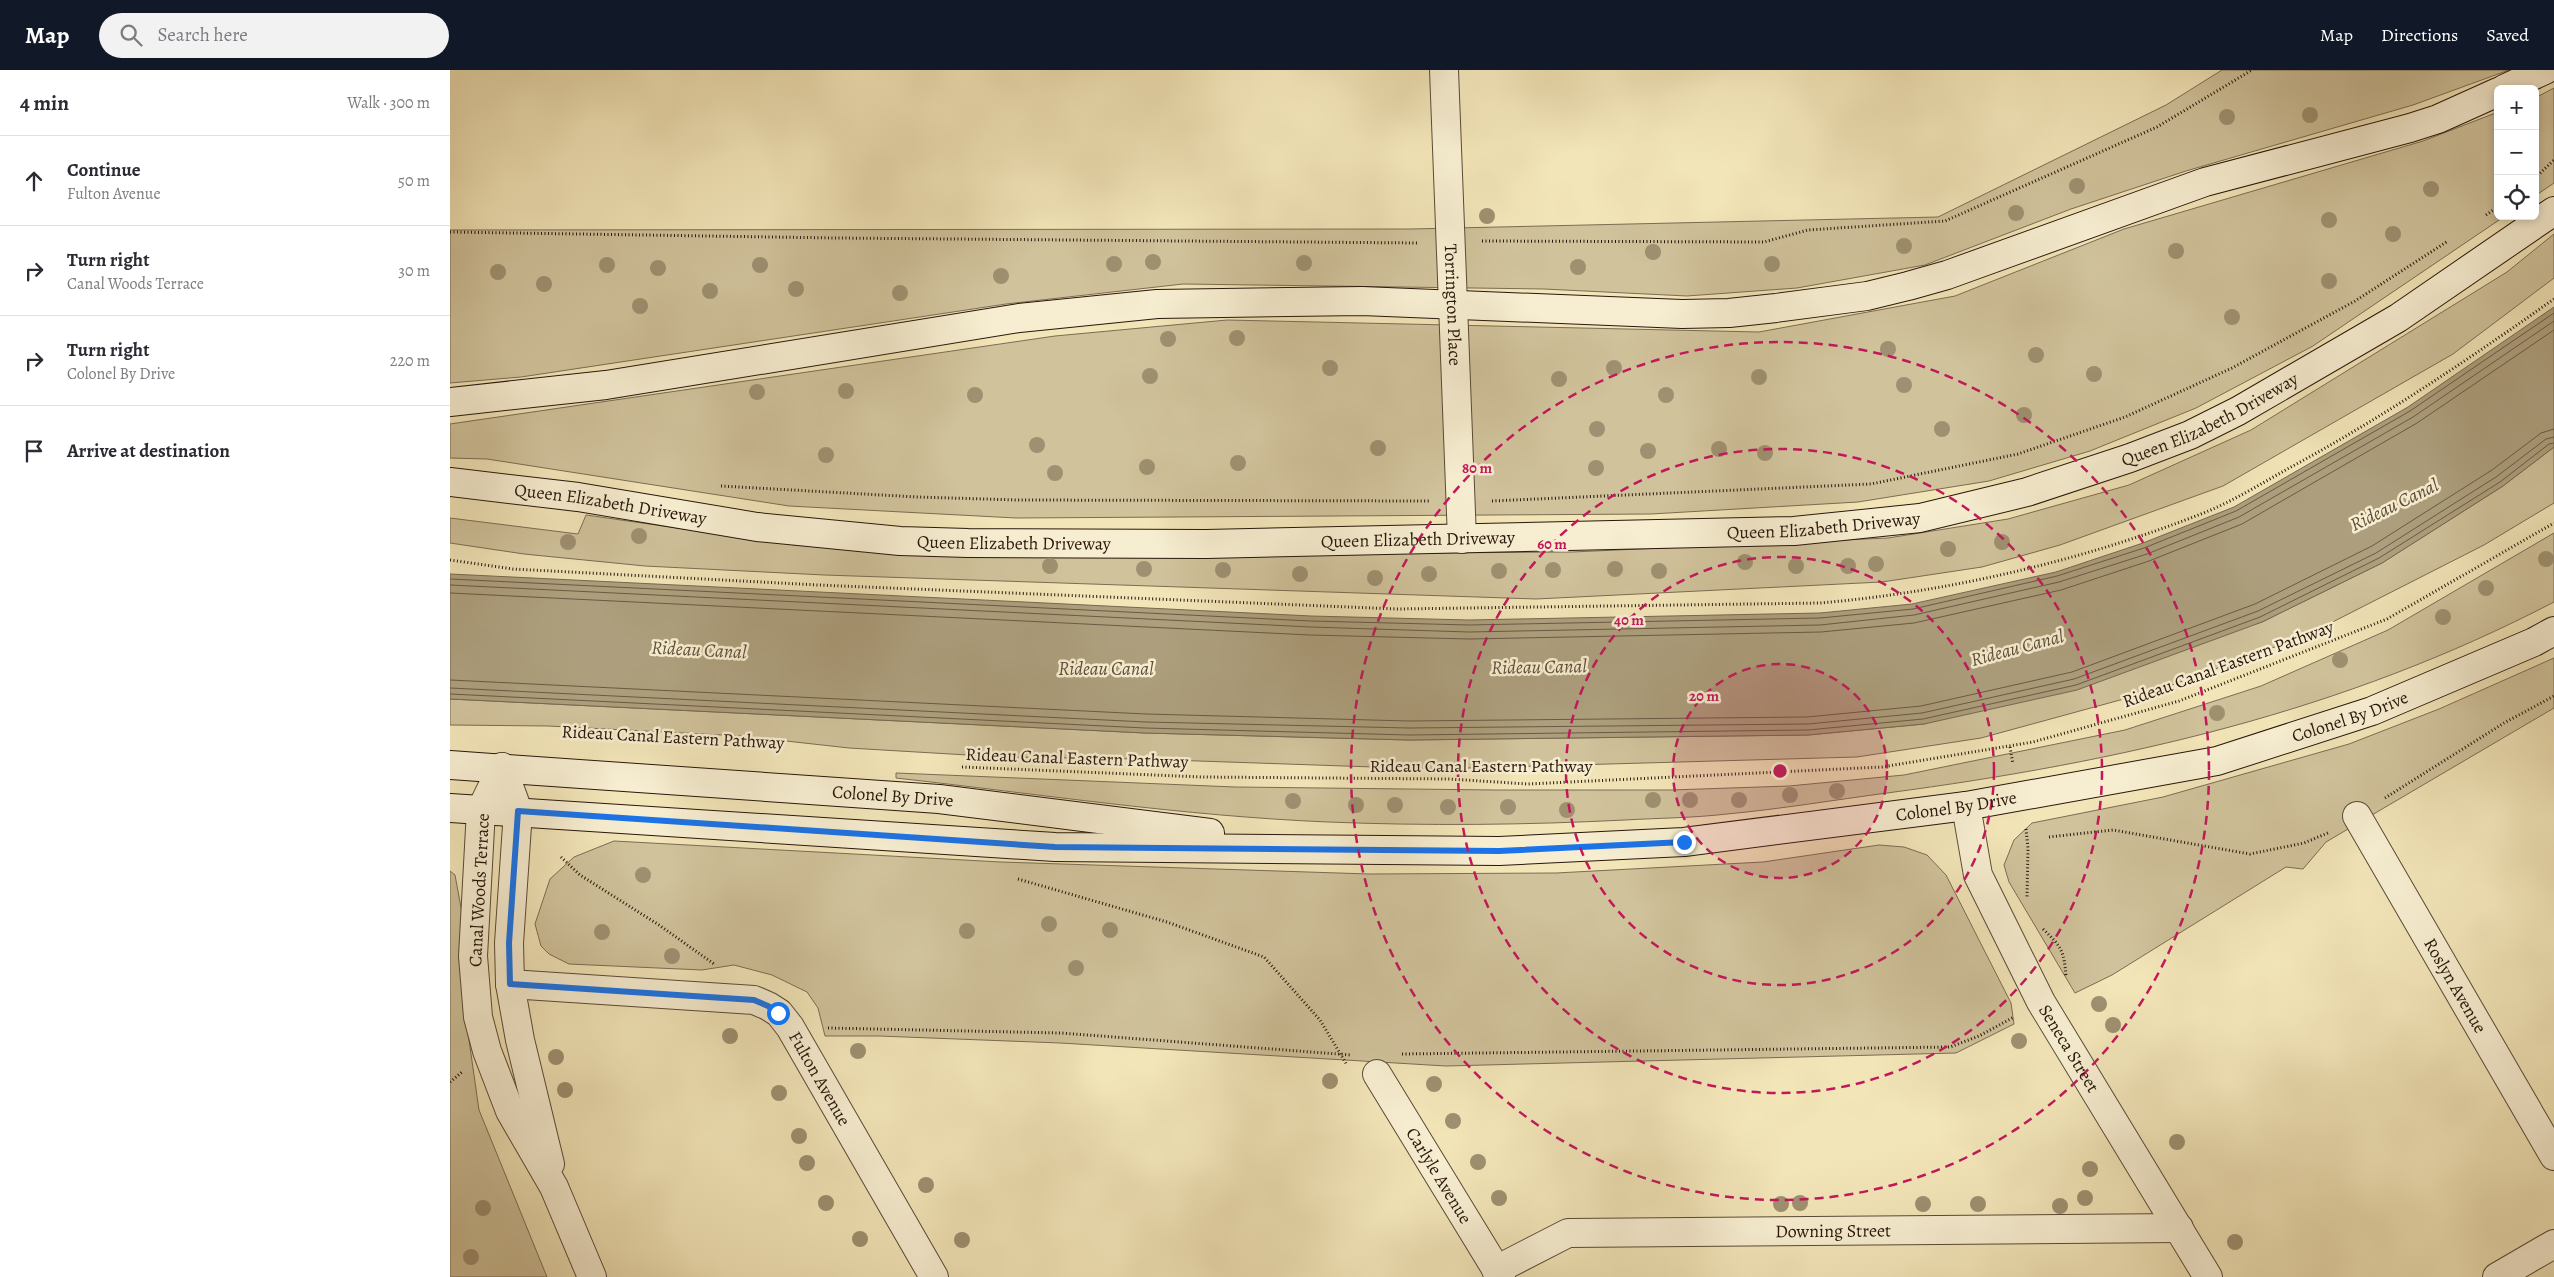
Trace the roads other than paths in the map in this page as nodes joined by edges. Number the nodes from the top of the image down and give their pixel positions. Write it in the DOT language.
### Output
graph roads {
  1 [pos="1444,70"];
  2 [pos="2545,70"];
  3 [pos="2513,85"];
  4 [pos="2494,94"];
  5 [pos="2554,211"];
  6 [pos="1453,305"];
  7 [pos="450,402"];
  8 [pos="450,482"];
  9 [pos="1462,539"];
  10 [pos="2554,631"];
  11 [pos="450,765"];
  12 [pos="502,767"];
  13 [pos="1966,806"];
  14 [pos="450,808"];
  15 [pos="481,810"];
  16 [pos="518,811"];
  17 [pos="2357,816"];
  18 [pos="1332,848"];
  19 [pos="510,984"];
  20 [pos="1376,1074"];
  21 [pos="2554,1156"];
  22 [pos="554,1187"];
  23 [pos="2179,1228"];
  24 [pos="2554,1244"];
  25 [pos="1498,1273"];
  26 [pos="592,1277"];
  27 [pos="934,1277"];
  28 [pos="2208,1277"];
  29 [pos="2497,1277"];
  1 -- 6 [label="main road, Torrington Place"];
  2 -- 3 [label="main road"];
  4 -- 6 [label="main road"];
  5 -- 9 [label="main road, Queen Elizabeth Driveway"];
  6 -- 7 [label="main road"];
  6 -- 9 [label="main road, Torrington Place"];
  8 -- 9 [label="main road, Queen Elizabeth Driveway"];
  10 -- 13 [label="main road, Colonel By Drive"];
  11 -- 12 [label="main road, Colonel By Drive"];
  12 -- 15 [label="main road, Canal Woods Terrace"];
  12 -- 16 [label="main road, Canal Woods Terrace"];
  12 -- 18 [label="main road, Colonel By Drive"];
  13 -- 18 [label="main road, Colonel By Drive"];
  13 -- 23 [label="main road, Seneca Street"];
  14 -- 15 [label="main road, Colonel By Drive"];
  15 -- 16 [label="main road, Colonel By Drive"];
  15 -- 22 [label="main road, Canal Woods Terrace"];
  16 -- 18 [label="main road, Colonel By Drive"];
  16 -- 19 [label="main road, Canal Woods Terrace"];
  17 -- 21 [label="main road, Roslyn Avenue"];
  19 -- 22 [label="main road, Canal Woods Terrace"];
  19 -- 27 [label="main road, Fulton Avenue"];
  20 -- 25 [label="main road, Carlyle Avenue"];
  22 -- 26 [label="main road, Canal Woods Terrace"];
  23 -- 25 [label="main road, Downing Street"];
  23 -- 28 [label="main road, Seneca Street"];
  24 -- 29 [label="main road"];
}
